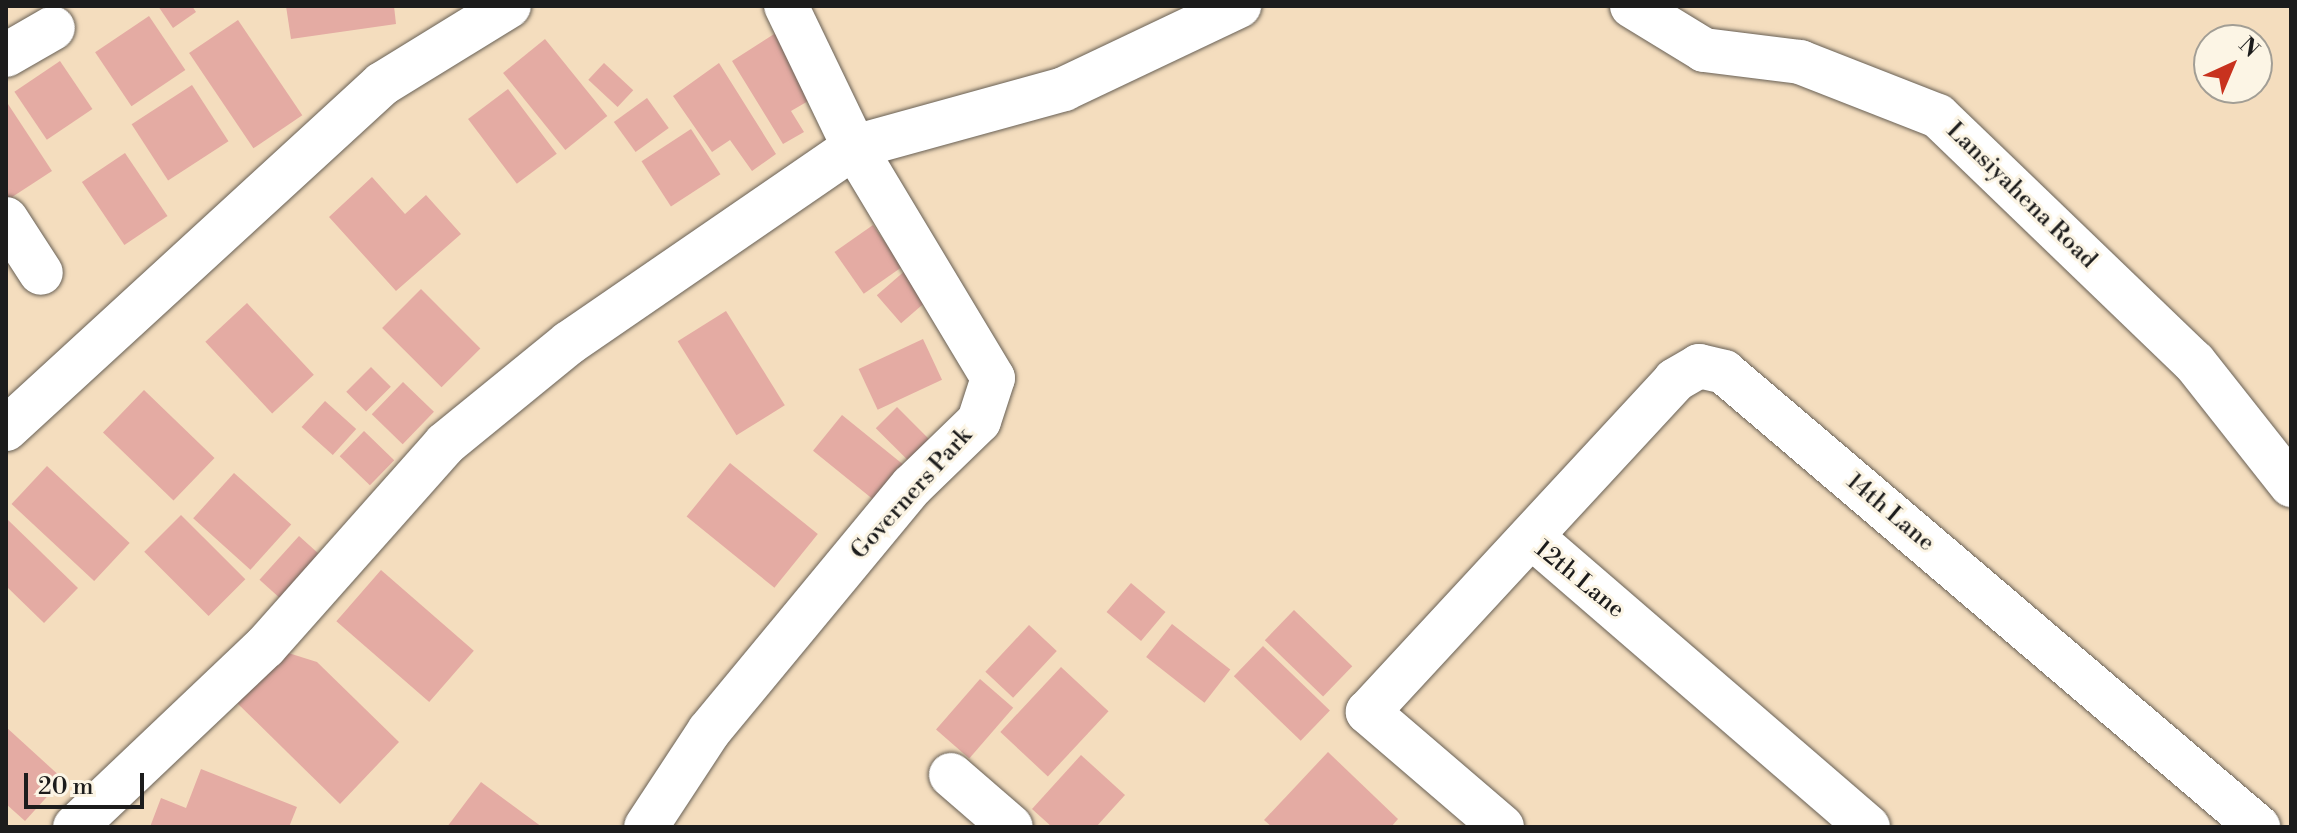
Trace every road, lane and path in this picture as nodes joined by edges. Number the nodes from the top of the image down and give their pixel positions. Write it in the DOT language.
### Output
graph roads {
  1 [pos="509,6"];
  2 [pos="786,6"];
  3 [pos="1239,6"];
  4 [pos="1632,6"];
  5 [pos="53,28"];
  6 [pos="6,55"];
  7 [pos="854,147"];
  8 [pos="6,219"];
  9 [pos="41,273"];
  10 [pos="6,429"];
  11 [pos="2291,485"];
  12 [pos="1532,537"];
  13 [pos="951,775"];
  14 [pos="75,827"];
  15 [pos="646,827"];
  16 [pos="1011,827"];
  17 [pos="1502,827"];
  18 [pos="1868,827"];
  19 [pos="2258,827"];
  1 -- 10 [label="street"];
  2 -- 7 [label="street, Governers Park"];
  3 -- 7 [label="street"];
  4 -- 11 [label="street, Lansiyahena Road"];
  5 -- 6 [label="street"];
  7 -- 14 [label="street"];
  7 -- 15 [label="street, Governers Park"];
  8 -- 9 [label="street"];
  12 -- 17 [label="street, 12th Lane"];
  12 -- 18 [label="street, 12th Lane"];
  12 -- 19 [label="street, 14th Lane"];
  13 -- 16 [label="street"];
}
